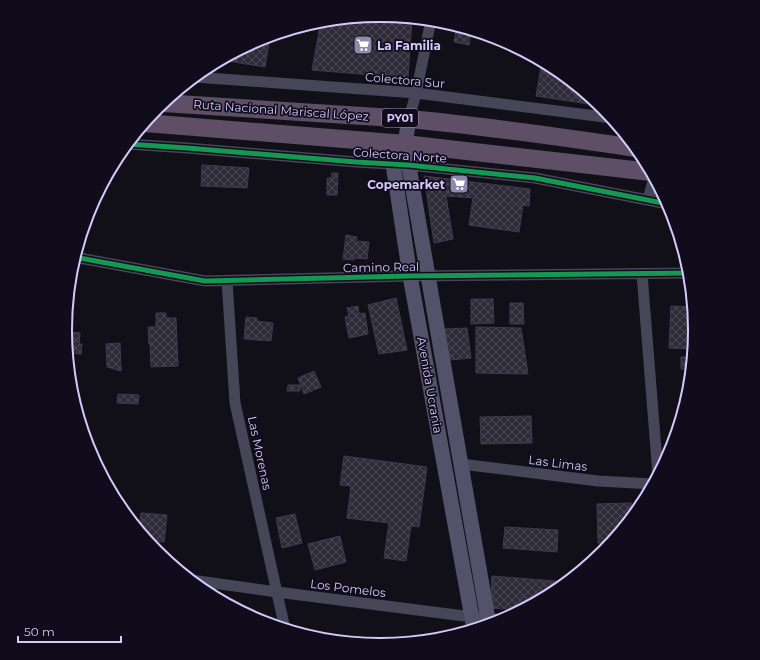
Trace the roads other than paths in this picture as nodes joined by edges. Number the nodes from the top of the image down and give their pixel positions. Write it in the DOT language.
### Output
graph roads {
  1 [pos="430,26"];
  2 [pos="207,76"];
  3 [pos="416,93"];
  4 [pos="171,104"];
  5 [pos="602,117"];
  6 [pos="409,119"];
  7 [pos="151,124"];
  8 [pos="405,144"];
  9 [pos="135,145"];
  10 [pos="627,147"];
  11 [pos="393,164"];
  12 [pos="408,165"];
  13 [pos="644,171"];
  14 [pos="652,186"];
  15 [pos="648,200"];
  16 [pos="660,202"];
  17 [pos="80,258"];
  18 [pos="682,273"];
  19 [pos="642,274"];
  20 [pos="410,276"];
  21 [pos="428,276"];
  22 [pos="227,281"];
  23 [pos="461,464"];
  24 [pos="657,464"];
  25 [pos="647,484"];
  26 [pos="203,582"];
  27 [pos="277,592"];
  28 [pos="487,619"];
  29 [pos="284,623"];
  30 [pos="473,623"];
  1 -- 3 [label="street, Avenida Ucrania"];
  2 -- 3 [label="street, Colectora Sur"];
  3 -- 5 [label="street, Colectora Sur"];
  3 -- 6 [label="street, Avenida Ucrania"];
  4 -- 6 [label="highway, Ruta Nacional Mariscal López / PY01"];
  6 -- 8 [label="main road, Avenida Ucrania"];
  6 -- 10 [label="highway, Ruta Nacional Mariscal López / PY01"];
  7 -- 8 [label="highway, Ruta Nacional Mariscal López / PY01"];
  8 -- 11 [label="main road, Avenida Ucrania"];
  8 -- 12 [label="main road, Avenida Ucrania"];
  8 -- 13 [label="highway, Ruta Nacional Mariscal López / PY01"];
  9 -- 11 [label="street, Colectora Norte"];
  11 -- 12 [label="street, Colectora Norte"];
  11 -- 20 [label="main road, Avenida Ucrania"];
  12 -- 15 [label="street, Colectora Norte"];
  12 -- 21 [label="main road, Avenida Ucrania"];
  14 -- 15 [label="street"];
  15 -- 16 [label="street, Colectora Norte"];
  17 -- 22 [label="street, Camino Real"];
  18 -- 19 [label="street, Camino Real"];
  19 -- 21 [label="street, Camino Real"];
  19 -- 24 [label="street"];
  20 -- 21 [label="street, Camino Real"];
  20 -- 22 [label="street, Camino Real"];
  20 -- 30 [label="main road, Avenida Ucrania"];
  21 -- 23 [label="main road, Avenida Ucrania"];
  22 -- 27 [label="street, Las Morenas"];
  23 -- 25 [label="street, Las Limas"];
  23 -- 28 [label="main road, Avenida Ucrania"];
  26 -- 27 [label="street, Los Pomelos"];
  27 -- 29 [label="street, Las Morenas"];
  27 -- 30 [label="street, Los Pomelos"];
}
